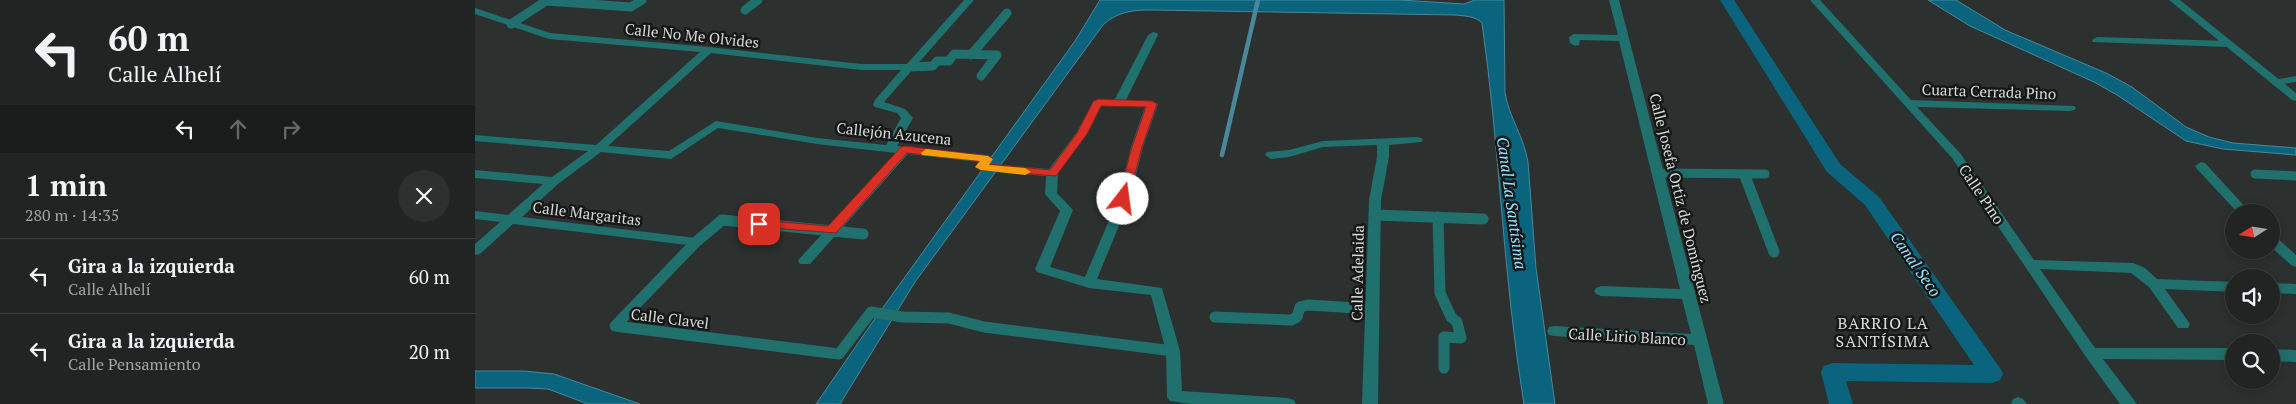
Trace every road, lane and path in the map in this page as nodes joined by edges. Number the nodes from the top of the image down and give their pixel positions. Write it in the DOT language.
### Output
graph roads {
  1 [pos="641,0"];
  2 [pos="758,0"];
  3 [pos="969,0"];
  4 [pos="1614,0"];
  5 [pos="1815,0"];
  6 [pos="2174,0"];
  7 [pos="745,10"];
  8 [pos="475,11"];
  9 [pos="1007,12"];
  10 [pos="511,24"];
  11 [pos="1153,35"];
  12 [pos="1624,38"];
  13 [pos="2097,40"];
  14 [pos="1575,43"];
  15 [pos="2228,44"];
  16 [pos="709,50"];
  17 [pos="971,54"];
  18 [pos="910,67"];
  19 [pos="981,76"];
  20 [pos="2296,79"];
  21 [pos="2277,82"];
  22 [pos="2296,98"];
  23 [pos="1119,102"];
  24 [pos="1908,104"];
  25 [pos="2070,108"];
  26 [pos="475,138"];
  27 [pos="1417,140"];
  28 [pos="1383,142"];
  29 [pos="890,149"];
  30 [pos="597,150"];
  31 [pos="905,150"];
  32 [pos="1271,155"];
  33 [pos="2201,166"];
  34 [pos="1658,173"];
  35 [pos="475,174"];
  36 [pos="1053,174"];
  37 [pos="1744,174"];
  38 [pos="1765,174"];
  39 [pos="2255,174"];
  40 [pos="2296,176"];
  41 [pos="554,181"];
  42 [pos="2237,204"];
  43 [pos="475,215"];
  44 [pos="1375,215"];
  45 [pos="1438,217"];
  46 [pos="510,219"];
  47 [pos="1483,219"];
  48 [pos="831,230"];
  49 [pos="863,234"];
  50 [pos="696,242"];
  51 [pos="2280,248"];
  52 [pos="475,251"];
  53 [pos="1774,252"];
  54 [pos="805,261"];
  55 [pos="2296,262"];
  56 [pos="2031,264"];
  57 [pos="1089,283"];
  58 [pos="2154,284"];
  59 [pos="2225,287"];
  60 [pos="2280,288"];
  61 [pos="2296,289"];
  62 [pos="1601,292"];
  63 [pos="1688,294"];
  64 [pos="1373,309"];
  65 [pos="1215,317"];
  66 [pos="2183,324"];
  67 [pos="1554,331"];
  68 [pos="1700,340"];
  69 [pos="1173,351"];
  70 [pos="2091,353"];
  71 [pos="2225,354"];
  72 [pos="2280,355"];
  73 [pos="2296,356"];
  74 [pos="1444,368"];
  75 [pos="1276,404"];
  76 [pos="1288,404"];
  77 [pos="1371,404"];
  78 [pos="1716,404"];
  79 [pos="2129,404"];
  1 -- 10 [label="lane"];
  2 -- 7 [label="lane"];
  3 -- 18 [label="street"];
  4 -- 12 [label="street, Calle Josefa Ortiz de Domínguez"];
  5 -- 24 [label="street, Calle Pino"];
  6 -- 15 [label="street"];
  8 -- 10 [label="street, Calle No Me Olvides"];
  9 -- 17 [label="lane"];
  10 -- 16 [label="street, Calle No Me Olvides"];
  11 -- 23 [label="street"];
  12 -- 14 [label="street"];
  12 -- 34 [label="street, Calle Josefa Ortiz de Domínguez"];
  13 -- 15 [label="street"];
  15 -- 21 [label="street"];
  16 -- 18 [label="street, Calle No Me Olvides"];
  16 -- 30 [label="street"];
  17 -- 18 [label="lane"];
  17 -- 19 [label="lane"];
  18 -- 29 [label="street"];
  20 -- 21 [label="street"];
  21 -- 22 [label="street"];
  23 -- 36 [label="street"];
  23 -- 57 [label="street"];
  24 -- 25 [label="street, Cuarta Cerrada Pino"];
  24 -- 56 [label="street, Calle Pino"];
  26 -- 30 [label="street"];
  27 -- 28 [label="street"];
  28 -- 32 [label="street"];
  28 -- 44 [label="street, Calle Adelaida"];
  29 -- 30 [label="street, Callejón Azucena"];
  29 -- 31 [label="street, Callejón Azucena"];
  30 -- 41 [label="street"];
  31 -- 36 [label="street, Callejón Azucena"];
  31 -- 48 [label="street"];
  33 -- 42 [label="street"];
  34 -- 37 [label="lane"];
  34 -- 63 [label="street, Calle Josefa Ortiz de Domínguez"];
  35 -- 41 [label="street, Calle Margaritas"];
  36 -- 57 [label="street"];
  37 -- 38 [label="lane"];
  37 -- 53 [label="lane"];
  39 -- 40 [label="lane"];
  41 -- 46 [label="street"];
  43 -- 46 [label="street, Calle Margaritas"];
  44 -- 45 [label="lane"];
  44 -- 64 [label="street, Calle Adelaida"];
  45 -- 47 [label="lane"];
  45 -- 74 [label="lane"];
  46 -- 50 [label="street, Calle Margaritas"];
  46 -- 52 [label="street"];
  48 -- 49 [label="lane, Calle Clavel"];
  48 -- 50 [label="lane, Calle Clavel"];
  48 -- 54 [label="street"];
  50 -- 69 [label="lane, Calle Clavel"];
  51 -- 55 [label="street"];
  56 -- 58 [label="street"];
  56 -- 70 [label="street, Calle Pino"];
  57 -- 69 [label="street"];
  58 -- 59 [label="street"];
  58 -- 66 [label="street"];
  60 -- 61 [label="street"];
  62 -- 63 [label="street"];
  63 -- 68 [label="street, Calle Josefa Ortiz de Domínguez"];
  64 -- 65 [label="lane"];
  64 -- 77 [label="street, Calle Adelaida"];
  67 -- 68 [label="street, Calle Lirio Blanco"];
  68 -- 78 [label="street, Calle Josefa Ortiz de Domínguez"];
  69 -- 75 [label="street"];
  70 -- 71 [label="street"];
  70 -- 79 [label="street, Calle Pino"];
  72 -- 73 [label="street"];
  75 -- 76 [label="street"];
}
